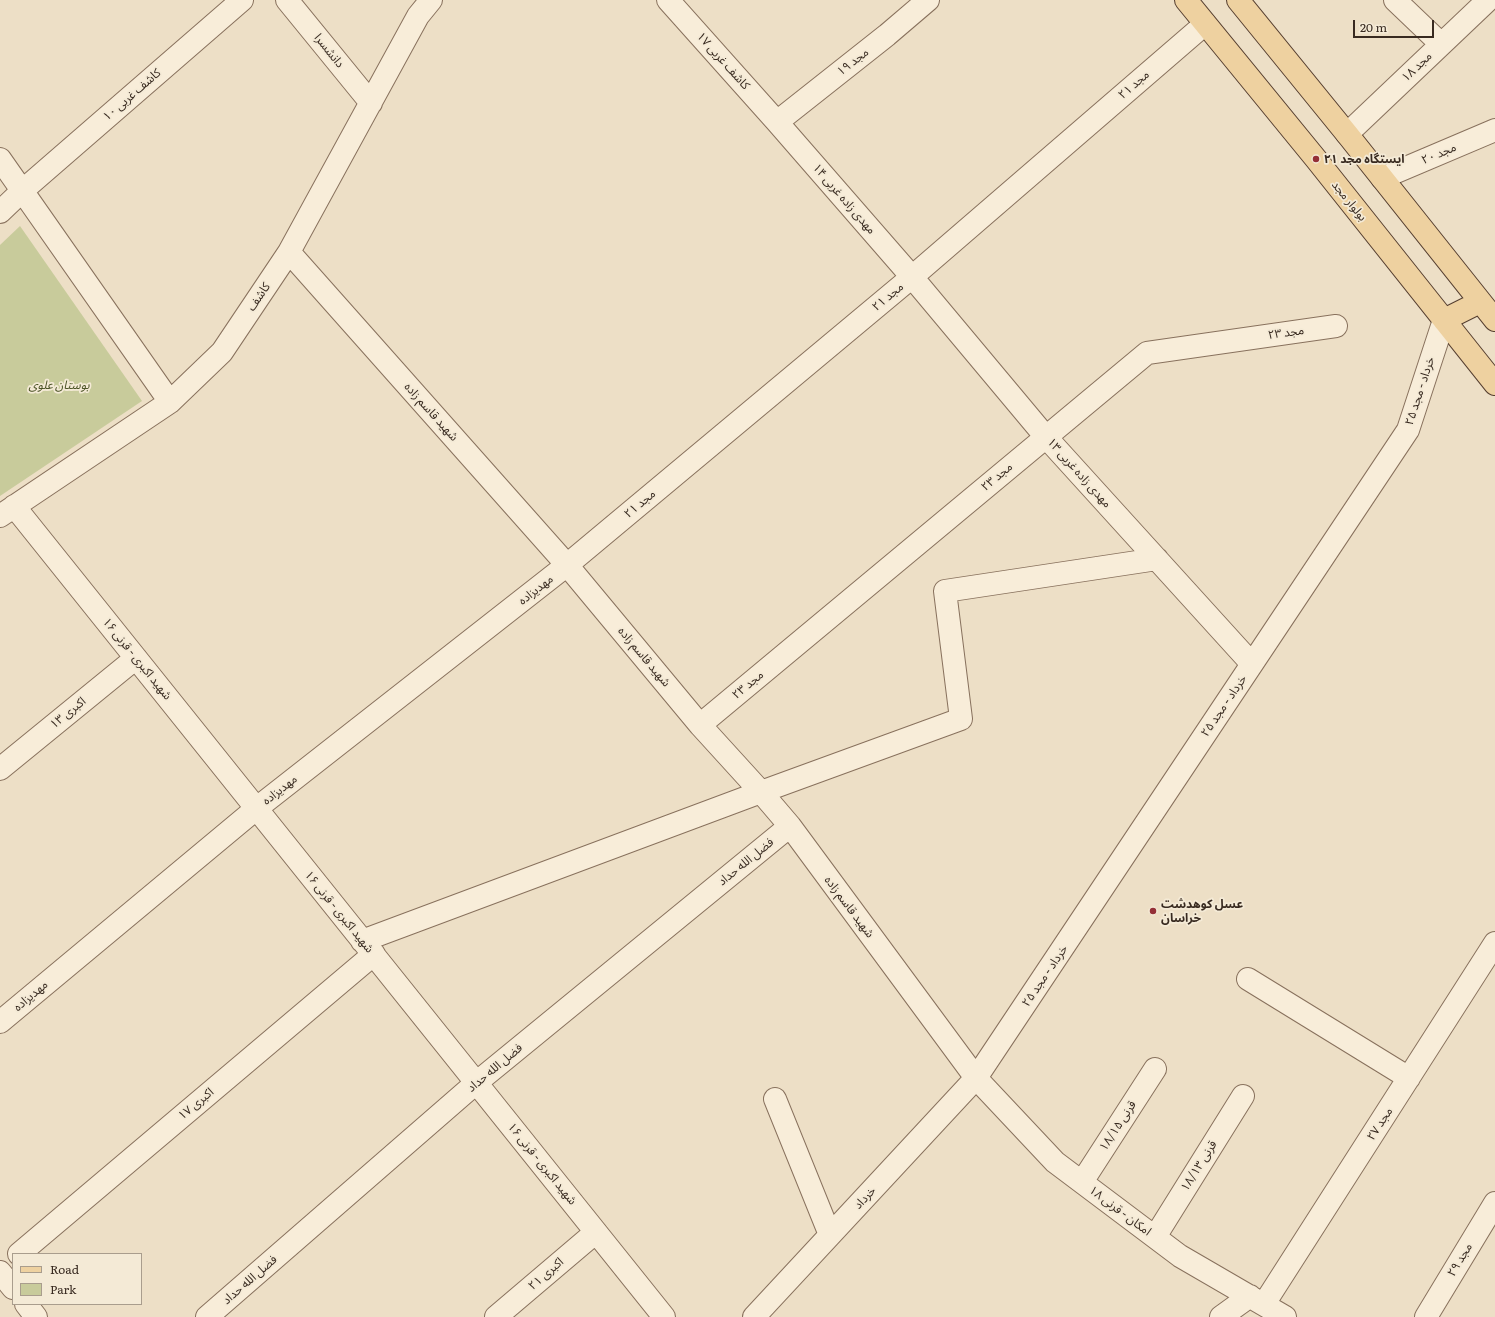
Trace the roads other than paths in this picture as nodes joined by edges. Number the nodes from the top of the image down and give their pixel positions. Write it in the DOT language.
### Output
graph roads {
  1 [pos="242,0"];
  2 [pos="287,0"];
  3 [pos="431,0"];
  4 [pos="668,0"];
  5 [pos="928,0"];
  6 [pos="1186,0"];
  7 [pos="1238,0"];
  8 [pos="1395,0"];
  9 [pos="1488,0"];
  10 [pos="1205,24"];
  11 [pos="1441,44"];
  12 [pos="371,103"];
  13 [pos="777,122"];
  14 [pos="1495,130"];
  15 [pos="1347,134"];
  16 [pos="0,160"];
  17 [pos="1382,178"];
  18 [pos="22,191"];
  19 [pos="0,212"];
  20 [pos="289,252"];
  21 [pos="912,277"];
  22 [pos="1480,302"];
  23 [pos="1444,320"];
  24 [pos="1495,320"];
  25 [pos="1336,326"];
  26 [pos="1495,384"];
  27 [pos="170,402"];
  28 [pos="1046,436"];
  29 [pos="7,511"];
  30 [pos="1156,559"];
  31 [pos="567,565"];
  32 [pos="136,658"];
  33 [pos="1252,664"];
  34 [pos="700,725"];
  35 [pos="0,769"];
  36 [pos="761,792"];
  37 [pos="257,808"];
  38 [pos="790,826"];
  39 [pos="1495,943"];
  40 [pos="368,948"];
  41 [pos="1248,979"];
  42 [pos="0,1022"];
  43 [pos="1155,1069"];
  44 [pos="976,1078"];
  45 [pos="1409,1078"];
  46 [pos="476,1083"];
  47 [pos="1243,1096"];
  48 [pos="775,1099"];
  49 [pos="1082,1182"];
  50 [pos="1495,1203"];
  51 [pos="596,1232"];
  52 [pos="830,1235"];
  53 [pos="1155,1237"];
  54 [pos="20,1253"];
  55 [pos="12,1260"];
  56 [pos="0,1271"];
  57 [pos="12,1287"];
  58 [pos="1257,1300"];
  59 [pos="27,1305"];
  60 [pos="36,1317"];
  61 [pos="207,1317"];
  62 [pos="496,1317"];
  63 [pos="664,1317"];
  64 [pos="754,1317"];
  65 [pos="1221,1317"];
  66 [pos="1285,1317"];
  67 [pos="1426,1317"];
  1 -- 18 [label="street, کاشف غربی ۱۰"];
  2 -- 12 [label="street, دانشسرا"];
  3 -- 12 [label="street, کاشف"];
  4 -- 13 [label="street, کاشف غربی ۱۷"];
  5 -- 13 [label="street, مجد ۱۹"];
  6 -- 10 [label="main road, بولوار مجد"];
  7 -- 15 [label="main road"];
  8 -- 11 [label="street"];
  9 -- 11 [label="street, مجد ۱۸"];
  10 -- 21 [label="street, مجد ۲۱"];
  10 -- 23 [label="main road, بولوار مجد"];
  11 -- 15 [label="street, مجد ۱۸"];
  12 -- 20 [label="street, کاشف"];
  13 -- 21 [label="street, مهدی زاده غربی ۱۴"];
  14 -- 17 [label="street, مجد ۲۰"];
  15 -- 17 [label="main road"];
  16 -- 18 [label="street"];
  17 -- 22 [label="main road"];
  18 -- 19 [label="street, کاشف غربی ۱۰"];
  18 -- 27 [label="street"];
  20 -- 27 [label="street, کاشف"];
  20 -- 31 [label="street, شهید قاسم زاده"];
  21 -- 28 [label="street, مهدی زاده غربی ۱۳"];
  21 -- 31 [label="street, مجد ۲۱"];
  22 -- 23 [label="main road"];
  22 -- 24 [label="main road"];
  23 -- 26 [label="main road, بولوار مجد"];
  23 -- 33 [label="street, خرداد - مجد ۲۵"];
  25 -- 28 [label="street, مجد ۲۳"];
  27 -- 29 [label="street, کاشف"];
  28 -- 30 [label="street, مهدی زاده غربی ۱۳"];
  28 -- 34 [label="street, مجد ۲۳"];
  29 -- 32 [label="street, شهید اکبری - قرنی ۱۶"];
  30 -- 33 [label="street, مهدی زاده غربی ۱۳"];
  30 -- 36 [label="street, اکبری ۱۷"];
  31 -- 34 [label="street, شهید قاسم زاده"];
  31 -- 37 [label="street, مهدیزاده"];
  32 -- 35 [label="street, اکبری ۱۳"];
  32 -- 37 [label="street, شهید اکبری - قرنی ۱۶"];
  33 -- 44 [label="street, خرداد - مجد ۲۵"];
  34 -- 36 [label="street, شهید قاسم زاده"];
  36 -- 38 [label="street, شهید قاسم زاده"];
  36 -- 40 [label="street, اکبری ۱۷"];
  37 -- 40 [label="street, شهید اکبری - قرنی ۱۶"];
  37 -- 42 [label="street, مهدیزاده"];
  38 -- 44 [label="street, شهید قاسم زاده"];
  38 -- 46 [label="street, فضل الله حداد"];
  39 -- 45 [label="street, مجد ۲۷"];
  40 -- 46 [label="street, شهید اکبری - قرنی ۱۶"];
  40 -- 54 [label="street, اکبری ۱۷"];
  41 -- 45 [label="street"];
  43 -- 49 [label="street, قرنی ۱۸/۱۵"];
  44 -- 49 [label="street, امکان - قرنی ۱۸"];
  44 -- 52 [label="street, خرداد"];
  45 -- 58 [label="street, مجد ۲۷"];
  46 -- 51 [label="street, شهید اکبری - قرنی ۱۶"];
  46 -- 61 [label="street, فضل الله حداد"];
  47 -- 53 [label="street, قرنی ۱۸/۱۳"];
  48 -- 52 [label="street"];
  49 -- 53 [label="street, امکان - قرنی ۱۸"];
  50 -- 67 [label="street, مجد ۲۹"];
  51 -- 62 [label="street, اکبری ۲۱"];
  51 -- 63 [label="street, شهید اکبری - قرنی ۱۶"];
  52 -- 64 [label="street, خرداد"];
  53 -- 58 [label="street, امکان - قرنی ۱۸"];
  55 -- 56 [label="street"];
  56 -- 57 [label="street"];
  58 -- 65 [label="street"];
  58 -- 66 [label="street, امکان - قرنی ۱۸"];
  59 -- 60 [label="street"];
}
